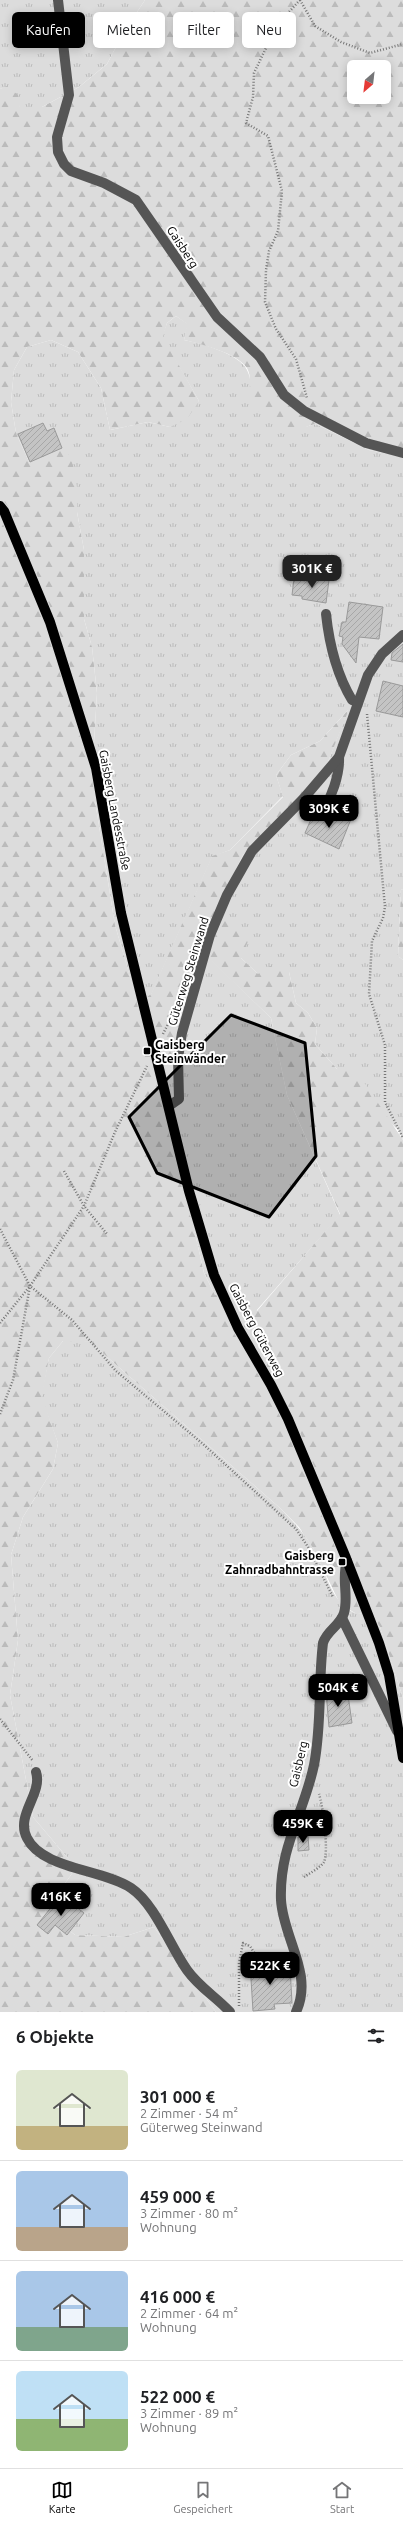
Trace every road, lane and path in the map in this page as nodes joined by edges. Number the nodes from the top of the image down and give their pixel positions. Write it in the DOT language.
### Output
graph roads {
  1 [pos="58,0"];
  2 [pos="300,0"];
  3 [pos="403,44"];
  4 [pos="310,414"];
  5 [pos="403,453"];
  6 [pos="0,506"];
  7 [pos="326,614"];
  8 [pos="403,635"];
  9 [pos="358,702"];
  10 [pos="367,712"];
  11 [pos="339,757"];
  12 [pos="322,814"];
  13 [pos="176,1009"];
  14 [pos="155,1048"];
  15 [pos="169,1106"];
  16 [pos="403,1138"];
  17 [pos="64,1171"];
  18 [pos="84,1206"];
  19 [pos="0,1229"];
  20 [pos="107,1234"];
  21 [pos="30,1286"];
  22 [pos="0,1322"];
  23 [pos="0,1414"];
  24 [pos="346,1560"];
  25 [pos="342,1618"];
  26 [pos="0,1719"];
  27 [pos="399,1735"];
  28 [pos="403,1758"];
  29 [pos="36,1772"];
  30 [pos="309,1780"];
  31 [pos="304,1877"];
  32 [pos="260,1962"];
  33 [pos="230,2012"];
  34 [pos="239,2012"];
  35 [pos="296,2012"];
  1 -- 4 [label="street, Gaisberg"];
  2 -- 3 [label="path"];
  2 -- 4 [label="path"];
  4 -- 5 [label="street, Gaisberg"];
  6 -- 14 [label="main road, Gaisberg Landesstraße"];
  7 -- 9 [label="street"];
  8 -- 9 [label="street, Güterweg Steinwand"];
  9 -- 11 [label="street, Güterweg Steinwand"];
  10 -- 16 [label="path"];
  11 -- 12 [label="street"];
  11 -- 15 [label="street, Güterweg Steinwand"];
  13 -- 14 [label="path"];
  14 -- 15 [label="main road, Gaisberg Landesstraße"];
  14 -- 18 [label="path"];
  15 -- 24 [label="main road, Gaisberg Güterweg"];
  17 -- 18 [label="path"];
  18 -- 20 [label="path"];
  18 -- 21 [label="path"];
  19 -- 21 [label="path"];
  21 -- 22 [label="path"];
  21 -- 23 [label="path"];
  21 -- 25 [label="path"];
  24 -- 25 [label="street"];
  24 -- 27 [label="main road, Gaisberg Güterweg"];
  25 -- 27 [label="street"];
  25 -- 30 [label="street, Gaisberg"];
  26 -- 29 [label="path"];
  27 -- 28 [label="main road, Gaisberg Güterweg"];
  29 -- 33 [label="street"];
  30 -- 31 [label="path"];
  30 -- 35 [label="street, Gaisberg"];
  32 -- 34 [label="path"];
}
